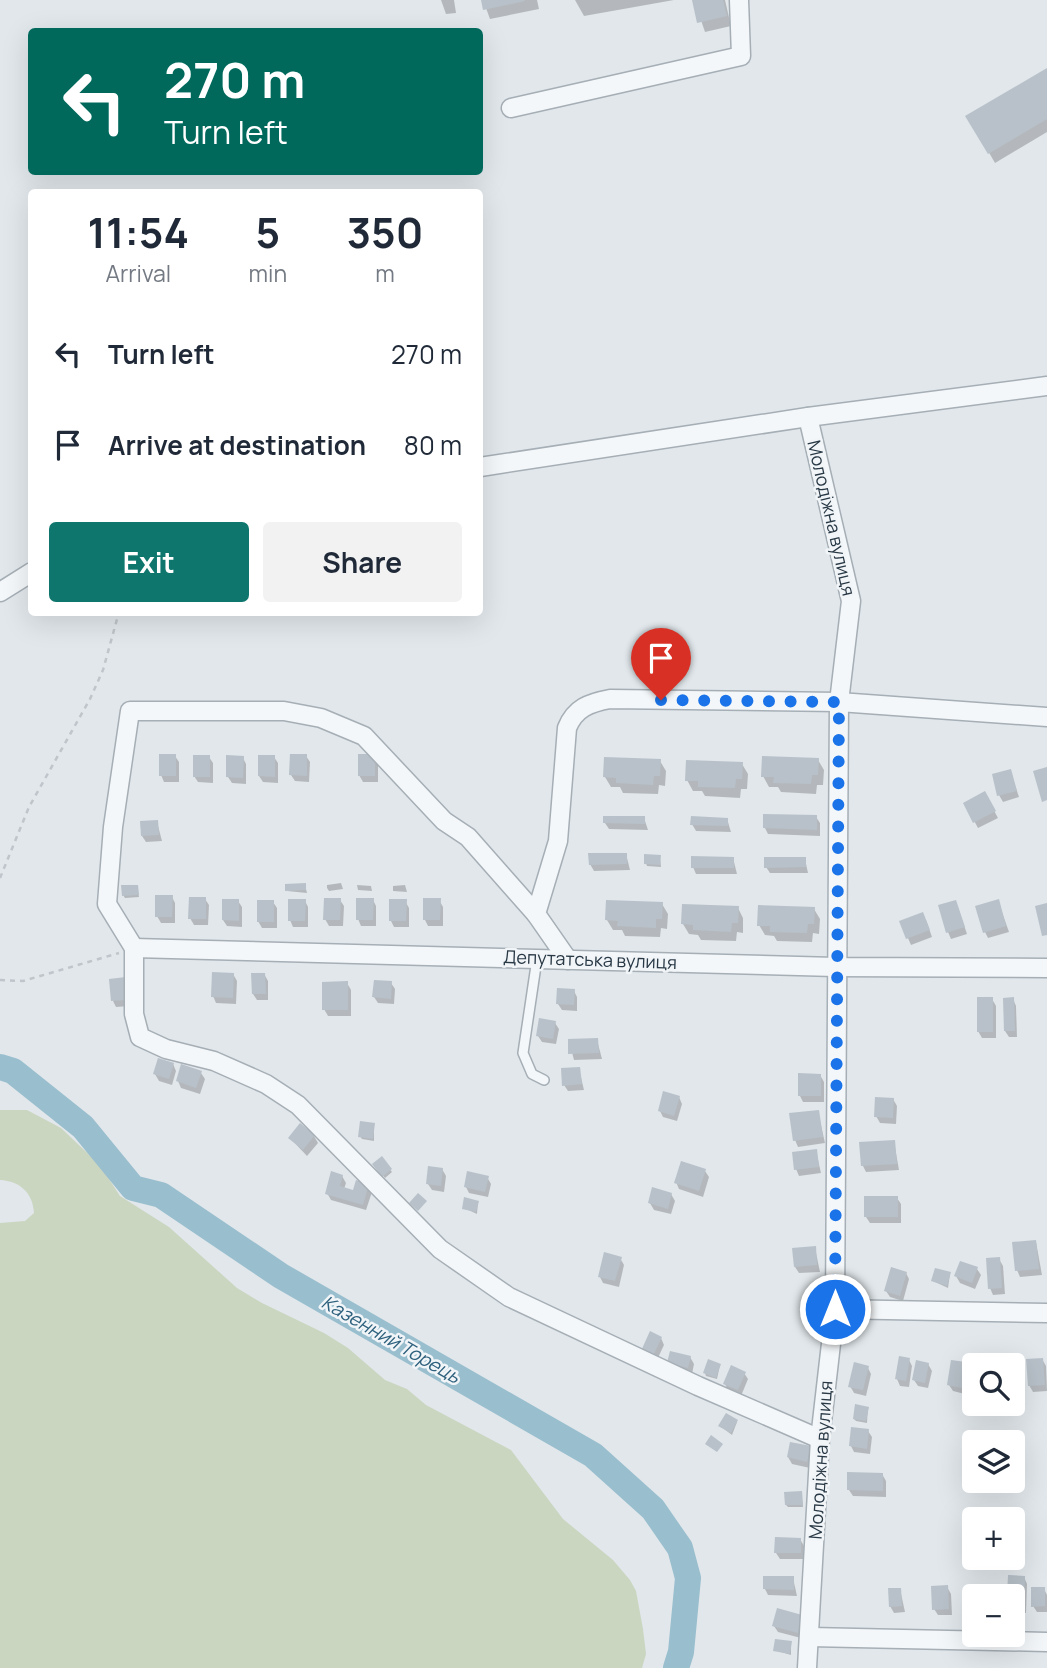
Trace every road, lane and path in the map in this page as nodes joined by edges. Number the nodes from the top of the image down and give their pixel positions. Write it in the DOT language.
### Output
graph roads {
  1 [pos="739,0"];
  2 [pos="512,108"];
  3 [pos="1047,386"];
  4 [pos="808,417"];
  5 [pos="483,467"];
  6 [pos="28,574"];
  7 [pos="0,592"];
  8 [pos="118,616"];
  9 [pos="839,702"];
  10 [pos="1047,717"];
  11 [pos="0,878"];
  12 [pos="536,914"];
  13 [pos="134,948"];
  14 [pos="537,959"];
  15 [pos="568,960"];
  16 [pos="835,967"];
  17 [pos="1047,968"];
  18 [pos="0,980"];
  19 [pos="544,1080"];
  20 [pos="835,1309"];
  21 [pos="1047,1313"];
  22 [pos="820,1439"];
  23 [pos="810,1637"];
  24 [pos="1047,1642"];
  25 [pos="807,1668"];
  1 -- 2 [label="street"];
  3 -- 4 [label="street"];
  4 -- 5 [label="street"];
  4 -- 9 [label="street, Молодіжна вулиця"];
  6 -- 7 [label="street"];
  8 -- 11 [label="path"];
  9 -- 10 [label="street"];
  9 -- 12 [label="street"];
  9 -- 16 [label="street, Молодіжна вулиця"];
  12 -- 13 [label="street"];
  12 -- 15 [label="street"];
  13 -- 14 [label="street, Депутатська вулиця"];
  13 -- 18 [label="path"];
  13 -- 22 [label="street"];
  14 -- 15 [label="street, Депутатська вулиця"];
  14 -- 19 [label="lane"];
  15 -- 16 [label="street, Депутатська вулиця"];
  16 -- 17 [label="street, Депутатська вулиця"];
  16 -- 20 [label="street, Молодіжна вулиця"];
  20 -- 21 [label="street"];
  20 -- 22 [label="street, Молодіжна вулиця"];
  22 -- 23 [label="street, Молодіжна вулиця"];
  23 -- 24 [label="street"];
  23 -- 25 [label="street, Молодіжна вулиця"];
}
